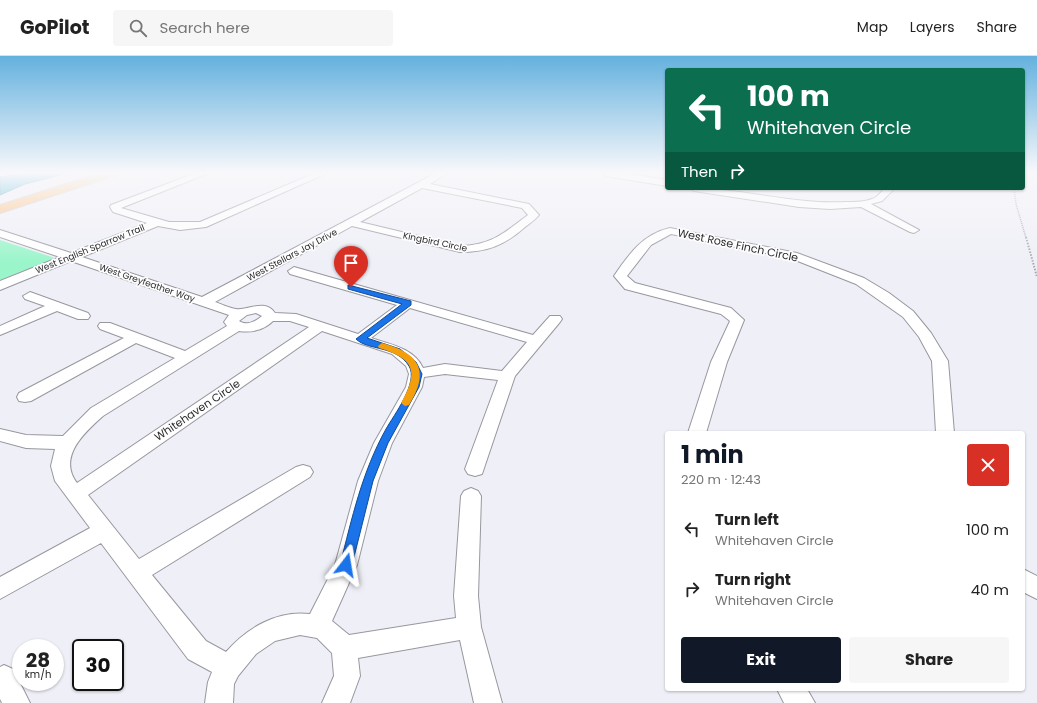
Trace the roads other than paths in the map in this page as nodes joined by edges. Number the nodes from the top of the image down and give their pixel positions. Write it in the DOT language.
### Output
graph roads {
  1 [pos="18,203"];
  2 [pos="122,203"];
  3 [pos="253,203"];
  4 [pos="387,203"];
  5 [pos="511,203"];
  6 [pos="788,203"];
  7 [pos="862,204"];
  8 [pos="0,209"];
  9 [pos="158,222"];
  10 [pos="351,222"];
  11 [pos="914,230"];
  12 [pos="0,233"];
  13 [pos="70,257"];
  14 [pos="294,271"];
  15 [pos="0,286"];
  16 [pos="30,296"];
  17 [pos="204,302"];
  18 [pos="408,303"];
  19 [pos="57,306"];
  20 [pos="83,316"];
  21 [pos="555,318"];
  22 [pos="237,320"];
  23 [pos="105,326"];
  24 [pos="320,326"];
  25 [pos="0,332"];
  26 [pos="135,338"];
  27 [pos="360,339"];
  28 [pos="536,340"];
  29 [pos="186,357"];
  30 [pos="417,374"];
  31 [pos="507,376"];
  32 [pos="25,398"];
  33 [pos="698,431"];
  34 [pos="945,431"];
  35 [pos="0,435"];
  36 [pos="69,442"];
  37 [pos="475,469"];
  38 [pos="303,472"];
  39 [pos="75,494"];
  40 [pos="471,496"];
  41 [pos="104,531"];
  42 [pos="136,573"];
  43 [pos="1025,580"];
  44 [pos="0,588"];
  45 [pos="1037,589"];
  46 [pos="317,626"];
  47 [pos="469,627"];
  48 [pos="344,648"];
  49 [pos="229,667"];
  50 [pos="4,678"];
  51 [pos="792,691"];
  52 [pos="16,703"];
  53 [pos="219,703"];
  54 [pos="336,703"];
  55 [pos="488,703"];
  56 [pos="801,703"];
  1 -- 8 [label="main road"];
  2 -- 9 [label="street, West English Sparrow Trail"];
  3 -- 9 [label="street"];
  4 -- 10 [label="street, West Stellars Jay Drive"];
  5 -- 10 [label="street, Kingbird Circle"];
  6 -- 7 [label="street"];
  7 -- 11 [label="street"];
  9 -- 13 [label="street, West English Sparrow Trail"];
  10 -- 17 [label="street, West Stellars Jay Drive"];
  12 -- 13 [label="street, West Greyfeather Way"];
  13 -- 15 [label="street, West English Sparrow Trail"];
  13 -- 17 [label="street, West Greyfeather Way"];
  14 -- 18 [label="street"];
  16 -- 19 [label="street"];
  17 -- 22 [label="street"];
  18 -- 27 [label="street"];
  18 -- 28 [label="street"];
  19 -- 20 [label="street"];
  19 -- 25 [label="street"];
  21 -- 28 [label="street"];
  22 -- 24 [label="street"];
  22 -- 29 [label="street"];
  23 -- 26 [label="street"];
  24 -- 27 [label="street"];
  24 -- 39 [label="street, Whitehaven Circle"];
  26 -- 29 [label="street"];
  26 -- 32 [label="street"];
  27 -- 30 [label="street"];
  28 -- 31 [label="street"];
  29 -- 36 [label="street"];
  30 -- 31 [label="street"];
  30 -- 46 [label="street"];
  31 -- 37 [label="street"];
  33 -- 34 [label="street, West Rose Finch Circle"];
  35 -- 36 [label="street"];
  36 -- 39 [label="street"];
  38 -- 42 [label="street"];
  39 -- 41 [label="street"];
  40 -- 47 [label="street"];
  41 -- 42 [label="street"];
  41 -- 44 [label="street"];
  42 -- 49 [label="street"];
  43 -- 45 [label="street"];
  46 -- 48 [label="street"];
  46 -- 49 [label="street"];
  47 -- 48 [label="street"];
  47 -- 55 [label="street"];
  48 -- 54 [label="street"];
  49 -- 53 [label="street"];
  50 -- 52 [label="street"];
  51 -- 56 [label="street"];
}
